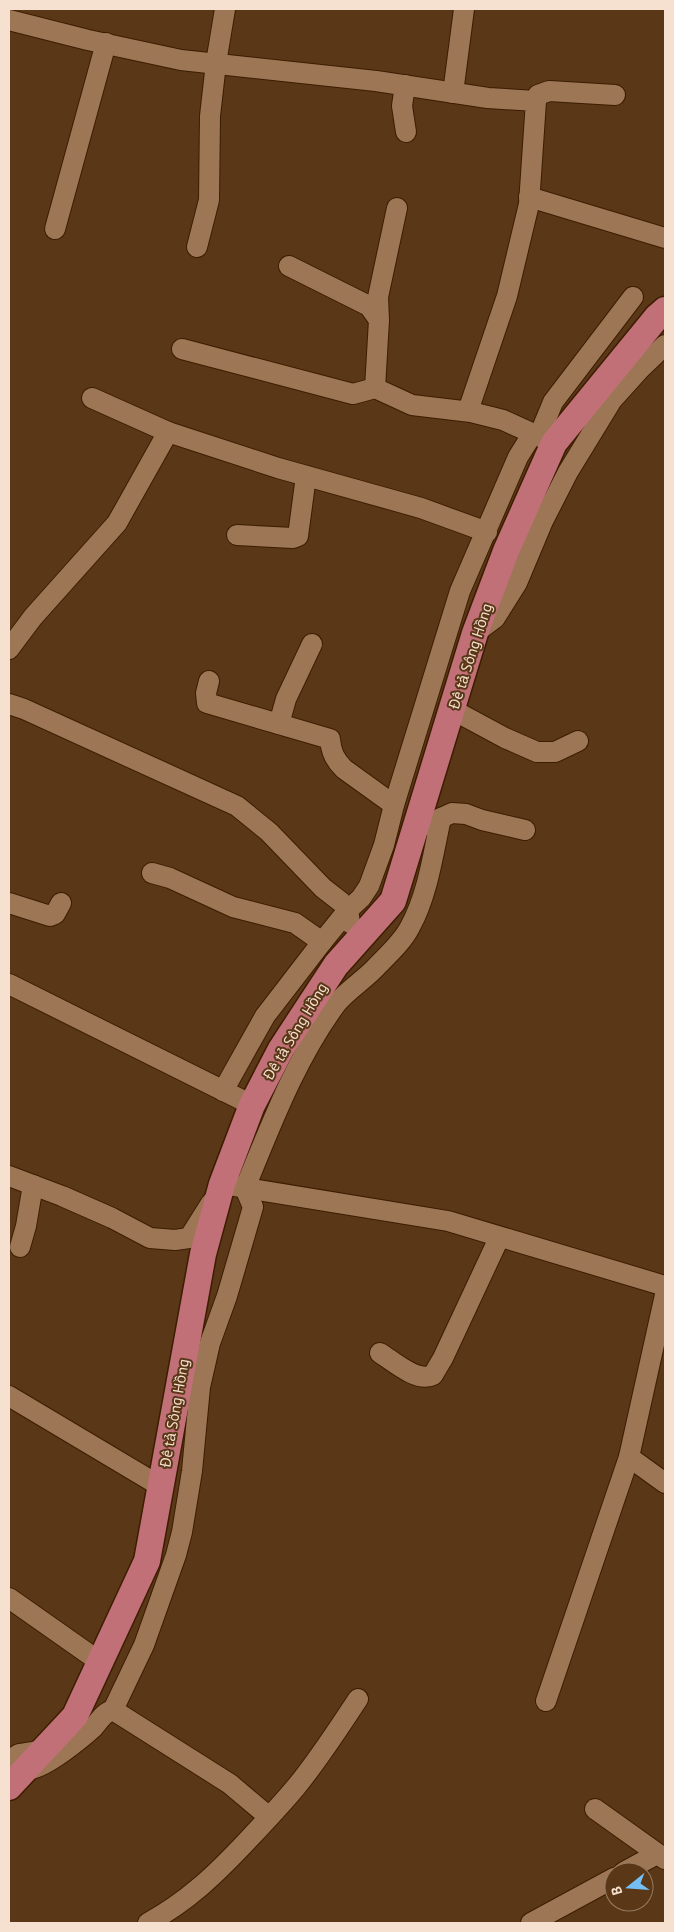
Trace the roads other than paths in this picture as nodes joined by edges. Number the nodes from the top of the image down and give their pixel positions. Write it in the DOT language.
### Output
graph roads {
  1 [pos="225,9"];
  2 [pos="464,9"];
  3 [pos="9,20"];
  4 [pos="106,43"];
  5 [pos="216,64"];
  6 [pos="405,85"];
  7 [pos="453,93"];
  8 [pos="615,95"];
  9 [pos="536,102"];
  10 [pos="406,132"];
  11 [pos="529,197"];
  12 [pos="397,208"];
  13 [pos="55,229"];
  14 [pos="665,238"];
  15 [pos="197,247"];
  16 [pos="289,266"];
  17 [pos="633,297"];
  18 [pos="665,310"];
  19 [pos="379,320"];
  20 [pos="665,345"];
  21 [pos="182,350"];
  22 [pos="640,369"];
  23 [pos="602,386"];
  24 [pos="375,388"];
  25 [pos="92,398"];
  26 [pos="468,411"];
  27 [pos="168,432"];
  28 [pos="542,438"];
  29 [pos="306,476"];
  30 [pos="487,532"];
  31 [pos="237,534"];
  32 [pos="475,633"];
  33 [pos="312,644"];
  34 [pos="9,650"];
  35 [pos="209,681"];
  36 [pos="9,704"];
  37 [pos="453,710"];
  38 [pos="279,724"];
  39 [pos="578,741"];
  40 [pos="394,805"];
  41 [pos="441,818"];
  42 [pos="525,830"];
  43 [pos="408,855"];
  44 [pos="152,873"];
  45 [pos="9,903"];
  46 [pos="61,903"];
  47 [pos="348,910"];
  48 [pos="322,942"];
  49 [pos="336,965"];
  50 [pos="9,984"];
  51 [pos="336,1004"];
  52 [pos="296,1024"];
  53 [pos="223,1091"];
  54 [pos="252,1105"];
  55 [pos="9,1176"];
  56 [pos="34,1185"];
  57 [pos="234,1186"];
  58 [pos="499,1238"];
  59 [pos="20,1247"];
  60 [pos="665,1286"];
  61 [pos="665,1295"];
  62 [pos="380,1353"];
  63 [pos="9,1396"];
  64 [pos="629,1457"];
  65 [pos="665,1483"];
  66 [pos="160,1486"];
  67 [pos="9,1598"];
  68 [pos="100,1662"];
  69 [pos="358,1699"];
  70 [pos="546,1701"];
  71 [pos="113,1710"];
  72 [pos="14,1772"];
  73 [pos="595,1809"];
  74 [pos="269,1817"];
  75 [pos="661,1857"];
  76 [pos="649,1862"];
  77 [pos="604,1883"];
  78 [pos="148,1923"];
  79 [pos="531,1923"];
  1 -- 5 [label="street"];
  2 -- 7 [label="street"];
  3 -- 4 [label="street"];
  4 -- 5 [label="street"];
  4 -- 13 [label="street"];
  5 -- 6 [label="street"];
  5 -- 15 [label="street"];
  6 -- 7 [label="street"];
  6 -- 10 [label="street"];
  7 -- 9 [label="street"];
  8 -- 9 [label="street"];
  9 -- 11 [label="street"];
  11 -- 14 [label="street"];
  11 -- 26 [label="street"];
  12 -- 19 [label="street"];
  16 -- 19 [label="street"];
  17 -- 28 [label="street"];
  18 -- 23 [label="main road, Đê tả Sông Hồng"];
  19 -- 24 [label="street"];
  20 -- 22 [label="street"];
  21 -- 24 [label="street"];
  22 -- 23 [label="street"];
  22 -- 32 [label="street"];
  23 -- 28 [label="main road, Đê tả Sông Hồng"];
  24 -- 26 [label="street"];
  25 -- 27 [label="street"];
  26 -- 28 [label="street"];
  27 -- 29 [label="street"];
  27 -- 34 [label="street"];
  28 -- 30 [label="street"];
  28 -- 32 [label="main road, Đê tả Sông Hồng"];
  29 -- 30 [label="street"];
  29 -- 31 [label="street"];
  30 -- 40 [label="street"];
  32 -- 37 [label="main road, Đê tả Sông Hồng"];
  33 -- 38 [label="street"];
  35 -- 38 [label="street"];
  36 -- 47 [label="street"];
  37 -- 39 [label="street"];
  37 -- 43 [label="main road, Đê tả Sông Hồng"];
  38 -- 40 [label="street"];
  40 -- 47 [label="street"];
  41 -- 42 [label="street"];
  41 -- 43 [label="street"];
  41 -- 51 [label="street"];
  43 -- 49 [label="main road, Đê tả Sông Hồng"];
  44 -- 48 [label="street"];
  45 -- 46 [label="street"];
  47 -- 48 [label="street"];
  47 -- 49 [label="street"];
  48 -- 53 [label="street"];
  49 -- 52 [label="main road, Đê tả Sông Hồng"];
  50 -- 53 [label="street"];
  51 -- 52 [label="street"];
  51 -- 57 [label="street"];
  52 -- 54 [label="main road, Đê tả Sông Hồng"];
  53 -- 54 [label="street"];
  54 -- 57 [label="main road, Đê tả Sông Hồng"];
  55 -- 56 [label="street"];
  56 -- 57 [label="street"];
  56 -- 59 [label="street"];
  57 -- 58 [label="street"];
  57 -- 66 [label="main road, Đê tả Sông Hồng"];
  57 -- 71 [label="street"];
  58 -- 60 [label="street"];
  58 -- 62 [label="street"];
  61 -- 64 [label="street"];
  63 -- 66 [label="street"];
  64 -- 65 [label="street"];
  64 -- 70 [label="street"];
  66 -- 68 [label="main road, Đê tả Sông Hồng"];
  67 -- 68 [label="street"];
  68 -- 72 [label="main road, Đê tả Sông Hồng"];
  69 -- 74 [label="street"];
  71 -- 72 [label="street"];
  71 -- 74 [label="street"];
  73 -- 75 [label="street"];
  74 -- 78 [label="street"];
  75 -- 76 [label="street"];
  77 -- 79 [label="street"];
}
